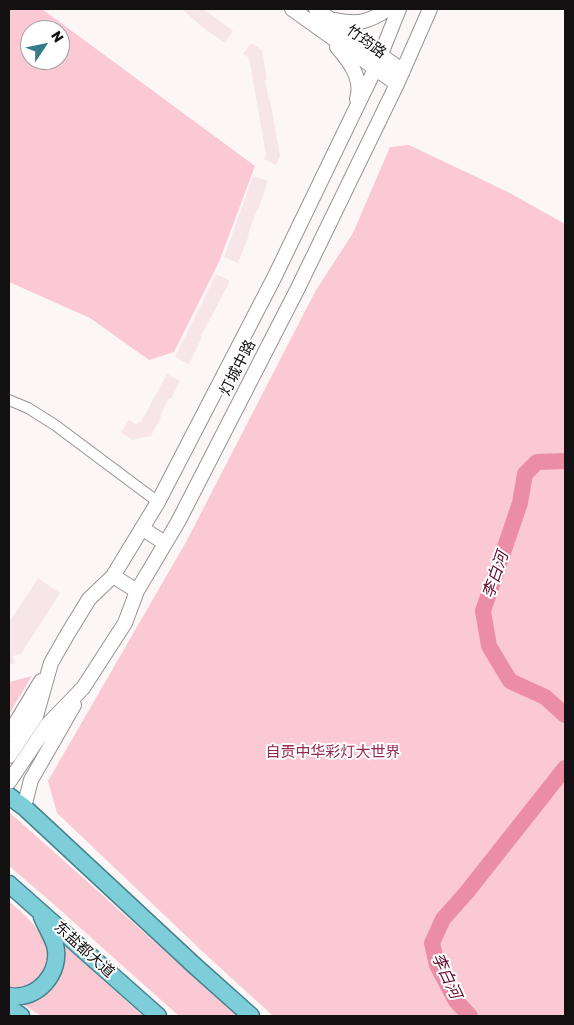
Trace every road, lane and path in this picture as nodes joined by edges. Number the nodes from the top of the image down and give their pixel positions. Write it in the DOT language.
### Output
graph roads {
  1 [pos="292,9"];
  2 [pos="316,9"];
  3 [pos="388,9"];
  4 [pos="399,9"];
  5 [pos="430,9"];
  6 [pos="331,20"];
  7 [pos="326,33"];
  8 [pos="381,56"];
  9 [pos="375,69"];
  10 [pos="403,70"];
  11 [pos="397,84"];
  12 [pos="353,114"];
  13 [pos="9,400"];
  14 [pos="158,502"];
  15 [pos="143,529"];
  16 [pos="165,543"];
  17 [pos="114,576"];
  18 [pos="137,591"];
  19 [pos="51,663"];
  20 [pos="83,688"];
  21 [pos="9,734"];
  22 [pos="9,756"];
  23 [pos="9,782"];
  24 [pos="9,796"];
  25 [pos="24,806"];
  26 [pos="9,884"];
  27 [pos="39,910"];
  28 [pos="9,996"];
  29 [pos="9,1008"];
  30 [pos="21,1016"];
  31 [pos="158,1016"];
  32 [pos="251,1016"];
  1 -- 7 [label="main road, 竹筠路"];
  2 -- 6 [label="main road, 竹筠路"];
  3 -- 6 [label="main road"];
  4 -- 8 [label="main road, 灯城中路"];
  5 -- 10 [label="main road, 灯城中路"];
  6 -- 8 [label="main road, 竹筠路"];
  7 -- 9 [label="main road, 竹筠路"];
  7 -- 12 [label="main road"];
  8 -- 9 [label="main road, 灯城中路"];
  8 -- 10 [label="main road, 竹筠路"];
  9 -- 11 [label="main road, 竹筠路"];
  9 -- 12 [label="main road, 灯城中路"];
  10 -- 11 [label="main road, 灯城中路"];
  11 -- 16 [label="main road, 灯城中路"];
  12 -- 14 [label="main road, 灯城中路"];
  13 -- 14 [label="street"];
  14 -- 15 [label="main road, 灯城中路"];
  15 -- 16 [label="main road"];
  15 -- 17 [label="main road, 灯城中路"];
  16 -- 18 [label="main road, 灯城中路"];
  17 -- 18 [label="main road"];
  17 -- 19 [label="main road, 灯城中路"];
  18 -- 20 [label="main road, 灯城中路"];
  19 -- 21 [label="main road"];
  19 -- 22 [label="main road, 灯城中路"];
  20 -- 23 [label="main road, 灯城中路"];
  20 -- 25 [label="main road"];
  24 -- 25 [label="highway"];
  25 -- 32 [label="highway"];
  26 -- 27 [label="highway, 东盐都大道"];
  27 -- 28 [label="highway"];
  27 -- 31 [label="highway, 东盐都大道"];
  29 -- 30 [label="highway"];
}
